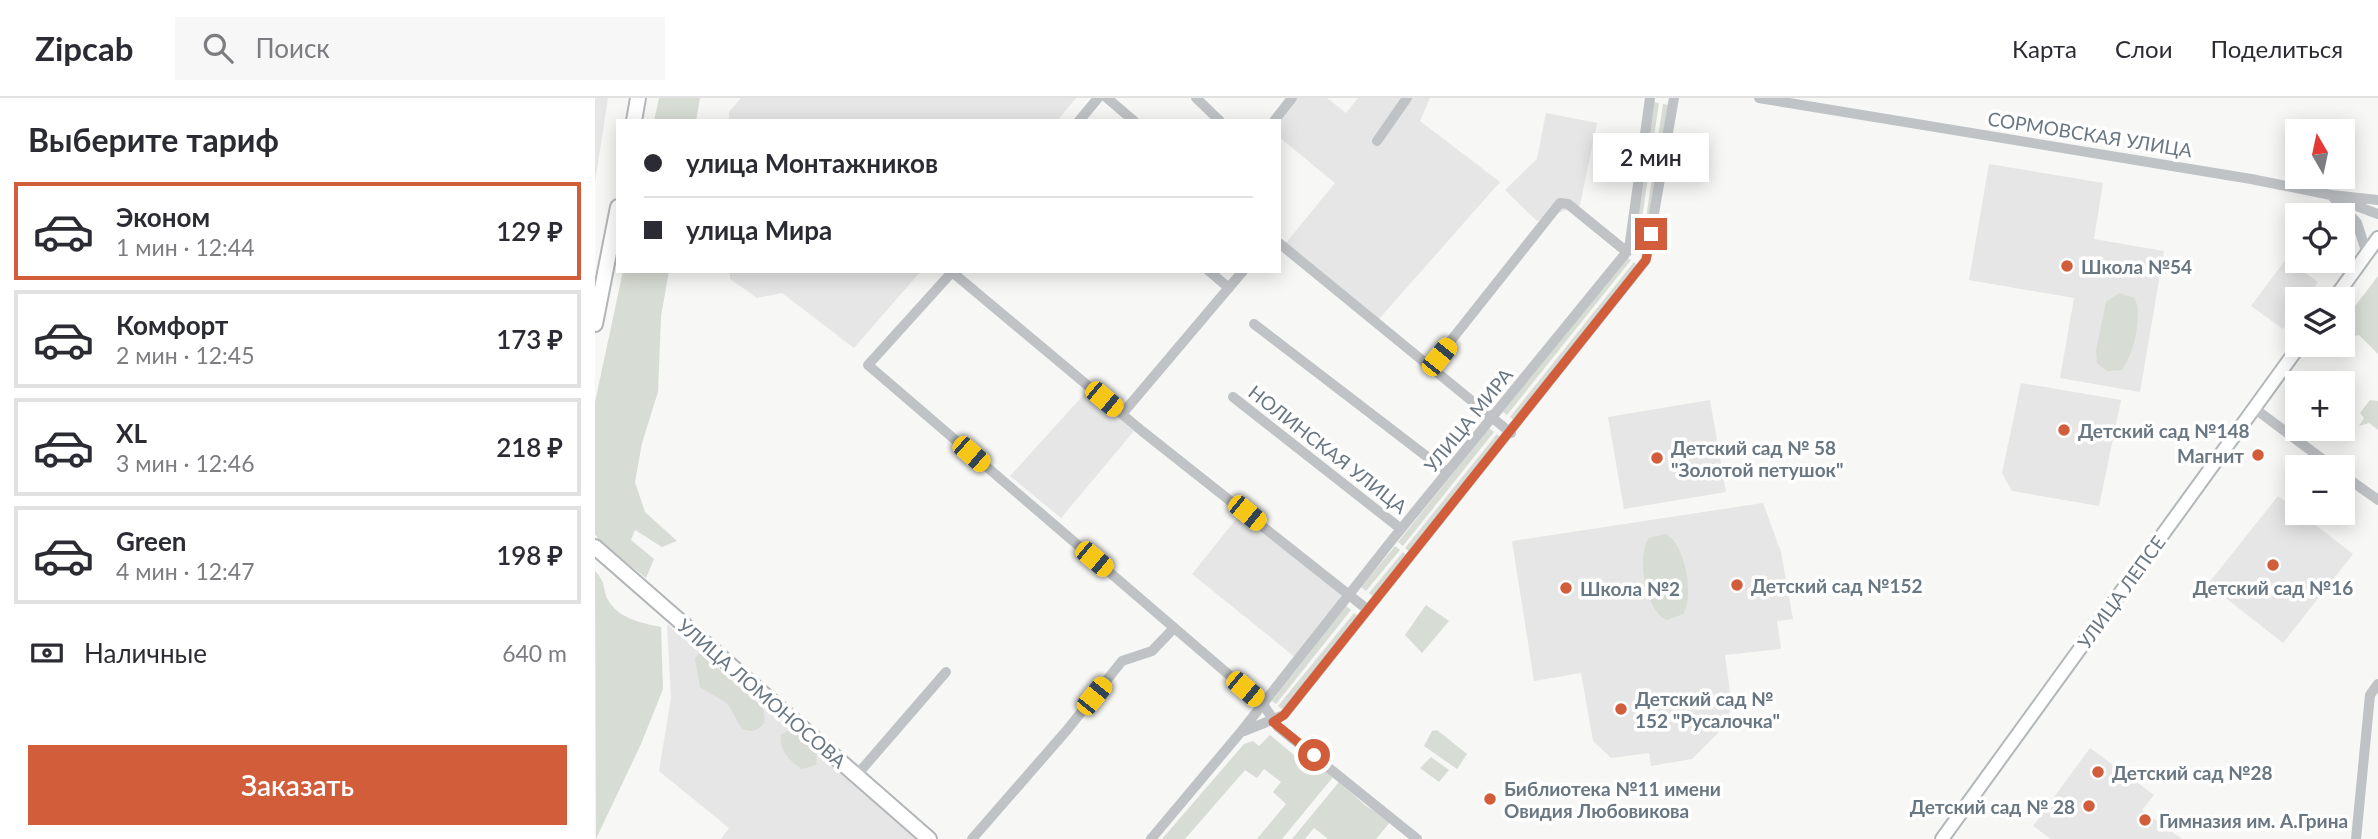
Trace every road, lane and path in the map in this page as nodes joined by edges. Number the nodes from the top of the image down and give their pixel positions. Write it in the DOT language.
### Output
graph roads {
  1 [pos="638,98"];
  2 [pos="1098,98"];
  3 [pos="1107,98"];
  4 [pos="1196,98"];
  5 [pos="1292,98"];
  6 [pos="1407,98"];
  7 [pos="1650,98"];
  8 [pos="1674,98"];
  9 [pos="1759,98"];
  10 [pos="634,119"];
  11 [pos="1081,119"];
  12 [pos="1132,119"];
  13 [pos="1218,119"];
  14 [pos="1276,119"];
  15 [pos="1377,141"];
  16 [pos="2331,195"];
  17 [pos="2378,200"];
  18 [pos="616,214"];
  19 [pos="2378,214"];
  20 [pos="2378,238"];
  21 [pos="1281,245"];
  22 [pos="1627,252"];
  23 [pos="2367,254"];
  24 [pos="601,268"];
  25 [pos="951,273"];
  26 [pos="953,273"];
  27 [pos="1211,273"];
  28 [pos="1242,273"];
  29 [pos="2343,287"];
  30 [pos="1229,288"];
  31 [pos="595,324"];
  32 [pos="1254,324"];
  33 [pos="2291,357"];
  34 [pos="1430,367"];
  35 [pos="1233,397"];
  36 [pos="2254,408"];
  37 [pos="1122,414"];
  38 [pos="1492,418"];
  39 [pos="1511,433"];
  40 [pos="2317,455"];
  41 [pos="1447,472"];
  42 [pos="2355,484"];
  43 [pos="2378,500"];
  44 [pos="1401,529"];
  45 [pos="595,547"];
  46 [pos="1349,595"];
  47 [pos="1369,610"];
  48 [pos="1174,628"];
  49 [pos="946,672"];
  50 [pos="2378,684"];
  51 [pos="1263,704"];
  52 [pos="1273,722"];
  53 [pos="1240,733"];
  54 [pos="856,776"];
  55 [pos="929,839"];
  56 [pos="972,839"];
  57 [pos="1151,839"];
  58 [pos="1417,839"];
  59 [pos="1942,839"];
  60 [pos="2356,839"];
  1 -- 10 [label="highway"];
  2 -- 11 [label="street"];
  3 -- 12 [label="street"];
  4 -- 13 [label="street"];
  5 -- 14 [label="street"];
  6 -- 15 [label="street"];
  7 -- 22 [label="street"];
  8 -- 39 [label="street"];
  9 -- 16 [label="street, СОРМОВСКАЯ УЛИЦА"];
  16 -- 17 [label="street, СОРМОВСКАЯ УЛИЦА"];
  16 -- 19 [label="street, СОРМОВСКАЯ УЛИЦА"];
  16 -- 23 [label="street"];
  18 -- 24 [label="highway"];
  20 -- 23 [label="main road"];
  21 -- 34 [label="street"];
  22 -- 34 [label="street"];
  22 -- 38 [label="street, УЛИЦА МИРА"];
  23 -- 29 [label="main road"];
  24 -- 31 [label="highway"];
  25 -- 48 [label="street"];
  26 -- 37 [label="street"];
  27 -- 30 [label="street"];
  28 -- 30 [label="street"];
  30 -- 37 [label="street"];
  32 -- 41 [label="street"];
  33 -- 36 [label="main road, УЛИЦА ЛЕПСЕ"];
  34 -- 38 [label="street"];
  35 -- 44 [label="street, НОЛИНСКАЯ УЛИЦА"];
  36 -- 40 [label="street"];
  36 -- 59 [label="main road, УЛИЦА ЛЕПСЕ"];
  37 -- 46 [label="street"];
  38 -- 39 [label="street"];
  38 -- 41 [label="street, УЛИЦА МИРА"];
  39 -- 47 [label="street"];
  41 -- 44 [label="street, УЛИЦА МИРА"];
  42 -- 43 [label="street"];
  44 -- 46 [label="street, УЛИЦА МИРА"];
  45 -- 54 [label="highway, УЛИЦА ЛОМОНОСОВА"];
  46 -- 47 [label="street"];
  46 -- 51 [label="street, УЛИЦА МИРА"];
  47 -- 52 [label="street"];
  48 -- 51 [label="street"];
  48 -- 56 [label="street"];
  49 -- 54 [label="street"];
  50 -- 60 [label="street"];
  51 -- 52 [label="street"];
  51 -- 53 [label="street, УЛИЦА МИРА"];
  52 -- 53 [label="street"];
  52 -- 58 [label="street"];
  53 -- 57 [label="street, УЛИЦА МИРА"];
  54 -- 55 [label="highway, УЛИЦА ЛОМОНОСОВА"];
}
